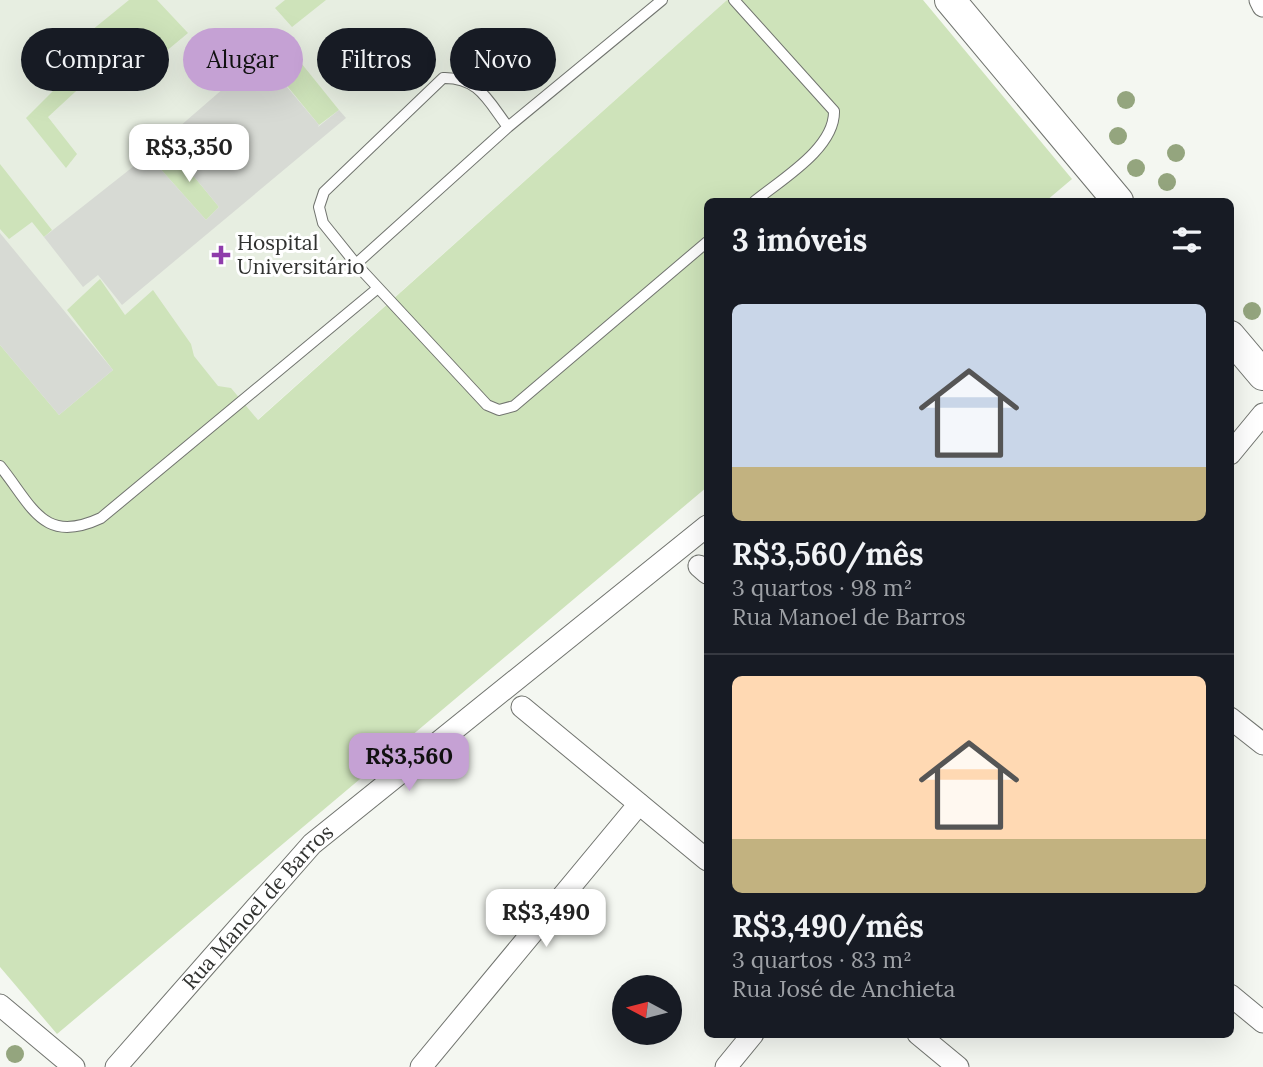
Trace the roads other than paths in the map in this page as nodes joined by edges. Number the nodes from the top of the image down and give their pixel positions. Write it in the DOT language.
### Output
graph roads {
  1 [pos="662,0"];
  2 [pos="734,0"];
  3 [pos="950,0"];
  4 [pos="1260,0"];
  5 [pos="1263,6"];
  6 [pos="508,127"];
  7 [pos="759,198"];
  8 [pos="1112,198"];
  9 [pos="704,245"];
  10 [pos="356,264"];
  11 [pos="378,288"];
  12 [pos="1234,341"];
  13 [pos="1263,375"];
  14 [pos="1263,414"];
  15 [pos="1234,449"];
  16 [pos="0,466"];
  17 [pos="704,528"];
  18 [pos="522,707"];
  19 [pos="1234,721"];
  20 [pos="1263,744"];
  21 [pos="639,804"];
  22 [pos="704,858"];
  23 [pos="1234,998"];
  24 [pos="0,1005"];
  25 [pos="1263,1022"];
  26 [pos="750,1038"];
  27 [pos="923,1038"];
  28 [pos="74,1067"];
  29 [pos="116,1067"];
  30 [pos="421,1067"];
  31 [pos="726,1067"];
  32 [pos="958,1067"];
  1 -- 6 [label="lane"];
  2 -- 7 [label="lane"];
  3 -- 8 [label="street"];
  4 -- 5 [label="street"];
  6 -- 10 [label="lane"];
  6 -- 10 [label="lane"];
  9 -- 11 [label="lane"];
  10 -- 11 [label="lane"];
  11 -- 16 [label="lane"];
  12 -- 13 [label="street"];
  14 -- 15 [label="street"];
  17 -- 29 [label="street, Rua Manoel de Barros"];
  18 -- 21 [label="street"];
  19 -- 20 [label="street"];
  21 -- 22 [label="street"];
  21 -- 30 [label="street"];
  23 -- 25 [label="street"];
  24 -- 28 [label="street"];
  26 -- 31 [label="street"];
  27 -- 32 [label="street"];
}
